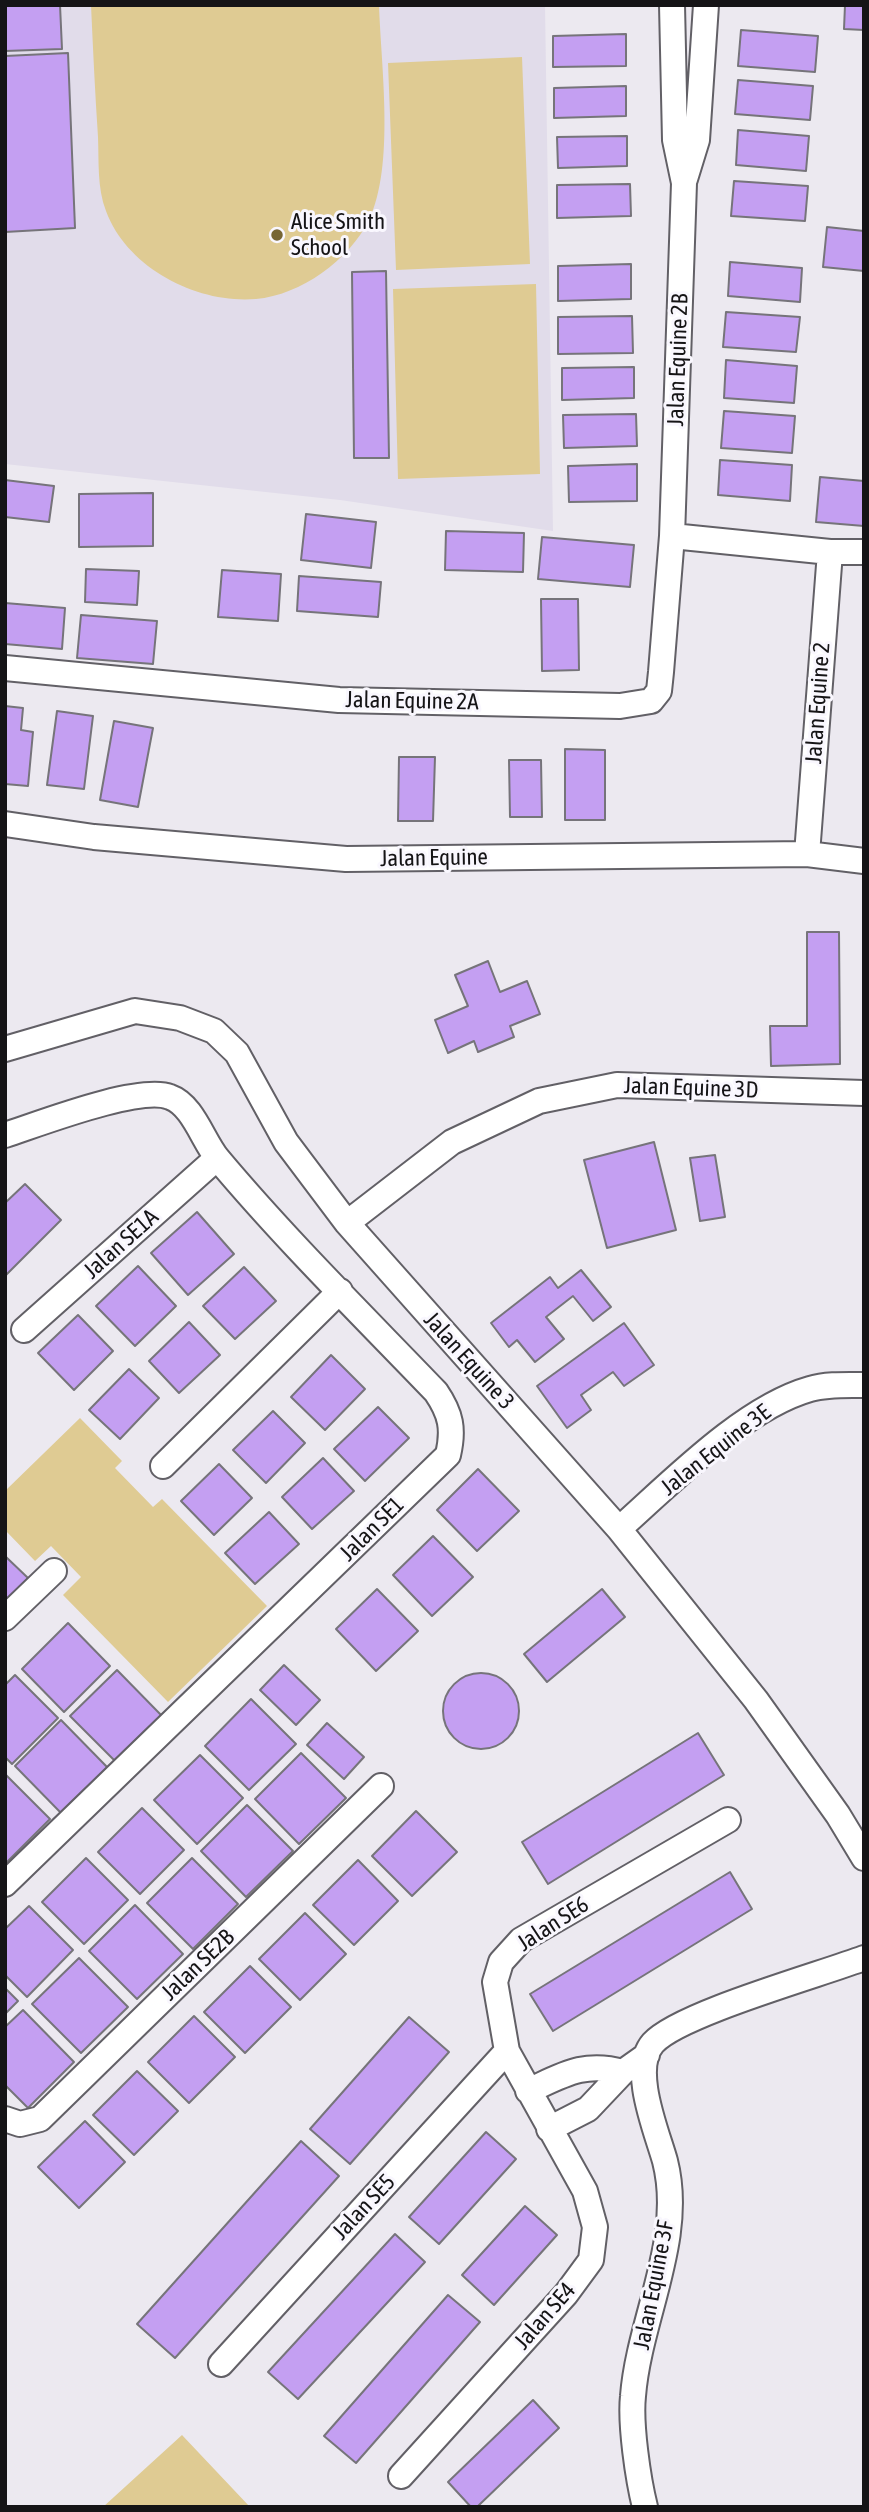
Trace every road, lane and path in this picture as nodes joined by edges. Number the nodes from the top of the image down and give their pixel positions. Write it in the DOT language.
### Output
graph roads {
  1 [pos="672,5"];
  2 [pos="706,5"];
  3 [pos="684,183"];
  4 [pos="671,536"];
  5 [pos="830,552"];
  6 [pos="864,552"];
  7 [pos="5,668"];
  8 [pos="5,824"];
  9 [pos="807,854"];
  10 [pos="864,860"];
  11 [pos="5,1049"];
  12 [pos="864,1093"];
  13 [pos="5,1135"];
  14 [pos="212,1151"];
  15 [pos="347,1223"];
  16 [pos="340,1291"];
  17 [pos="24,1330"];
  18 [pos="864,1385"];
  19 [pos="163,1466"];
  20 [pos="620,1529"];
  21 [pos="54,1571"];
  22 [pos="5,1618"];
  23 [pos="382,1786"];
  24 [pos="728,1820"];
  25 [pos="864,1858"];
  26 [pos="5,1884"];
  27 [pos="864,1958"];
  28 [pos="507,2051"];
  29 [pos="647,2055"];
  30 [pos="623,2071"];
  31 [pos="528,2091"];
  32 [pos="5,2119"];
  33 [pos="549,2129"];
  34 [pos="221,2364"];
  35 [pos="401,2476"];
  36 [pos="645,2507"];
  1 -- 3 [label="street, Jalan Equine 2B"];
  2 -- 3 [label="street, Jalan Equine 2B"];
  3 -- 4 [label="street, Jalan Equine 2B"];
  4 -- 5 [label="street"];
  4 -- 7 [label="street, Jalan Equine 2A"];
  5 -- 6 [label="street"];
  5 -- 9 [label="street, Jalan Equine 2"];
  8 -- 9 [label="street, Jalan Equine"];
  9 -- 10 [label="street, Jalan Equine"];
  11 -- 15 [label="street, Jalan Equine 3"];
  12 -- 15 [label="street, Jalan Equine 3D"];
  13 -- 14 [label="street, Jalan SE1"];
  14 -- 16 [label="street, Jalan SE1"];
  14 -- 17 [label="street, Jalan SE1A"];
  15 -- 20 [label="street, Jalan Equine 3"];
  16 -- 19 [label="street"];
  16 -- 26 [label="street, Jalan SE1"];
  18 -- 20 [label="street, Jalan Equine 3E"];
  20 -- 25 [label="street, Jalan Equine 3"];
  21 -- 22 [label="street"];
  23 -- 32 [label="street, Jalan SE2B"];
  24 -- 28 [label="street, Jalan SE6"];
  27 -- 29 [label="street"];
  28 -- 31 [label="street, Jalan SE6"];
  28 -- 34 [label="street, Jalan SE5"];
  29 -- 30 [label="street"];
  29 -- 36 [label="street, Jalan Equine 3F"];
  30 -- 31 [label="street"];
  30 -- 33 [label="street"];
  31 -- 33 [label="street, Jalan SE6"];
  33 -- 35 [label="street, Jalan SE4"];
}
